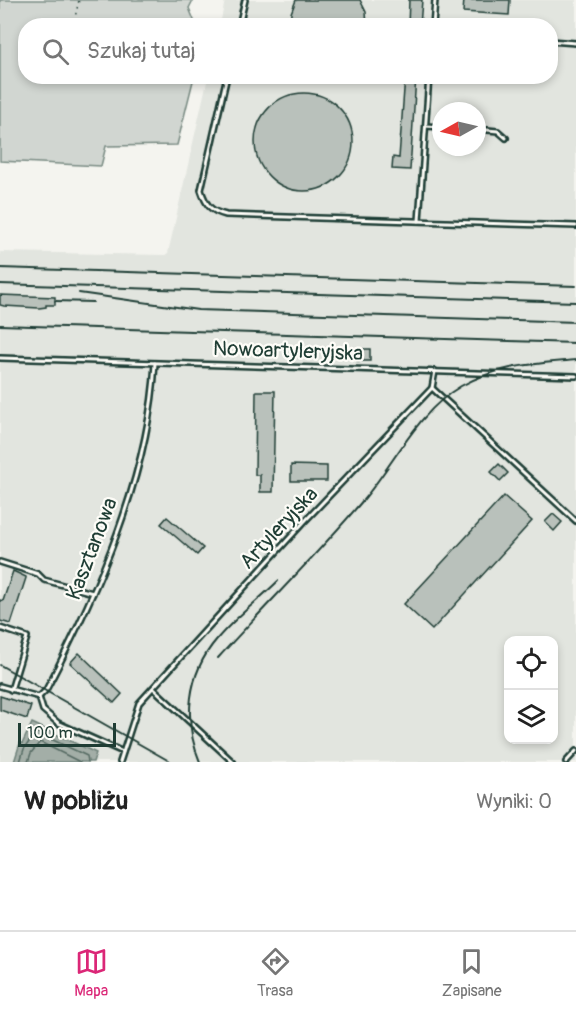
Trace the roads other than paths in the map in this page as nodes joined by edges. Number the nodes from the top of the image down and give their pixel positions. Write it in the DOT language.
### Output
graph roads {
  1 [pos="244,0"];
  2 [pos="435,0"];
  3 [pos="241,18"];
  4 [pos="434,18"];
  5 [pos="558,42"];
  6 [pos="576,43"];
  7 [pos="225,84"];
  8 [pos="429,84"];
  9 [pos="426,126"];
  10 [pos="432,126"];
  11 [pos="486,130"];
  12 [pos="506,138"];
  13 [pos="419,221"];
  14 [pos="576,226"];
  15 [pos="0,358"];
  16 [pos="155,363"];
  17 [pos="435,371"];
  18 [pos="576,376"];
  19 [pos="432,388"];
  20 [pos="576,521"];
  21 [pos="0,562"];
  22 [pos="93,594"];
  23 [pos="0,628"];
  24 [pos="0,686"];
  25 [pos="153,688"];
  26 [pos="11,690"];
  27 [pos="39,697"];
  28 [pos="576,751"];
  29 [pos="123,752"];
  30 [pos="120,762"];
  31 [pos="233,762"];
  32 [pos="566,762"];
  1 -- 3 [label="lane"];
  2 -- 4 [label="lane"];
  5 -- 6 [label="lane"];
  7 -- 13 [label="lane"];
  8 -- 9 [label="lane"];
  9 -- 10 [label="lane"];
  9 -- 13 [label="lane"];
  11 -- 12 [label="lane"];
  13 -- 14 [label="lane"];
  15 -- 16 [label="lane, Nowoartyleryjska"];
  16 -- 17 [label="lane, Nowoartyleryjska"];
  16 -- 22 [label="lane, Kasztanowa"];
  17 -- 18 [label="lane, Nowoartyleryjska"];
  17 -- 19 [label="lane"];
  19 -- 20 [label="lane"];
  19 -- 25 [label="lane, Artyleryjska"];
  21 -- 22 [label="lane"];
  22 -- 27 [label="lane, Kasztanowa"];
  23 -- 26 [label="lane"];
  24 -- 26 [label="lane"];
  25 -- 29 [label="lane, Artyleryjska"];
  25 -- 31 [label="lane"];
  26 -- 27 [label="lane"];
  27 -- 29 [label="lane"];
  28 -- 32 [label="lane"];
  29 -- 30 [label="lane"];
}
